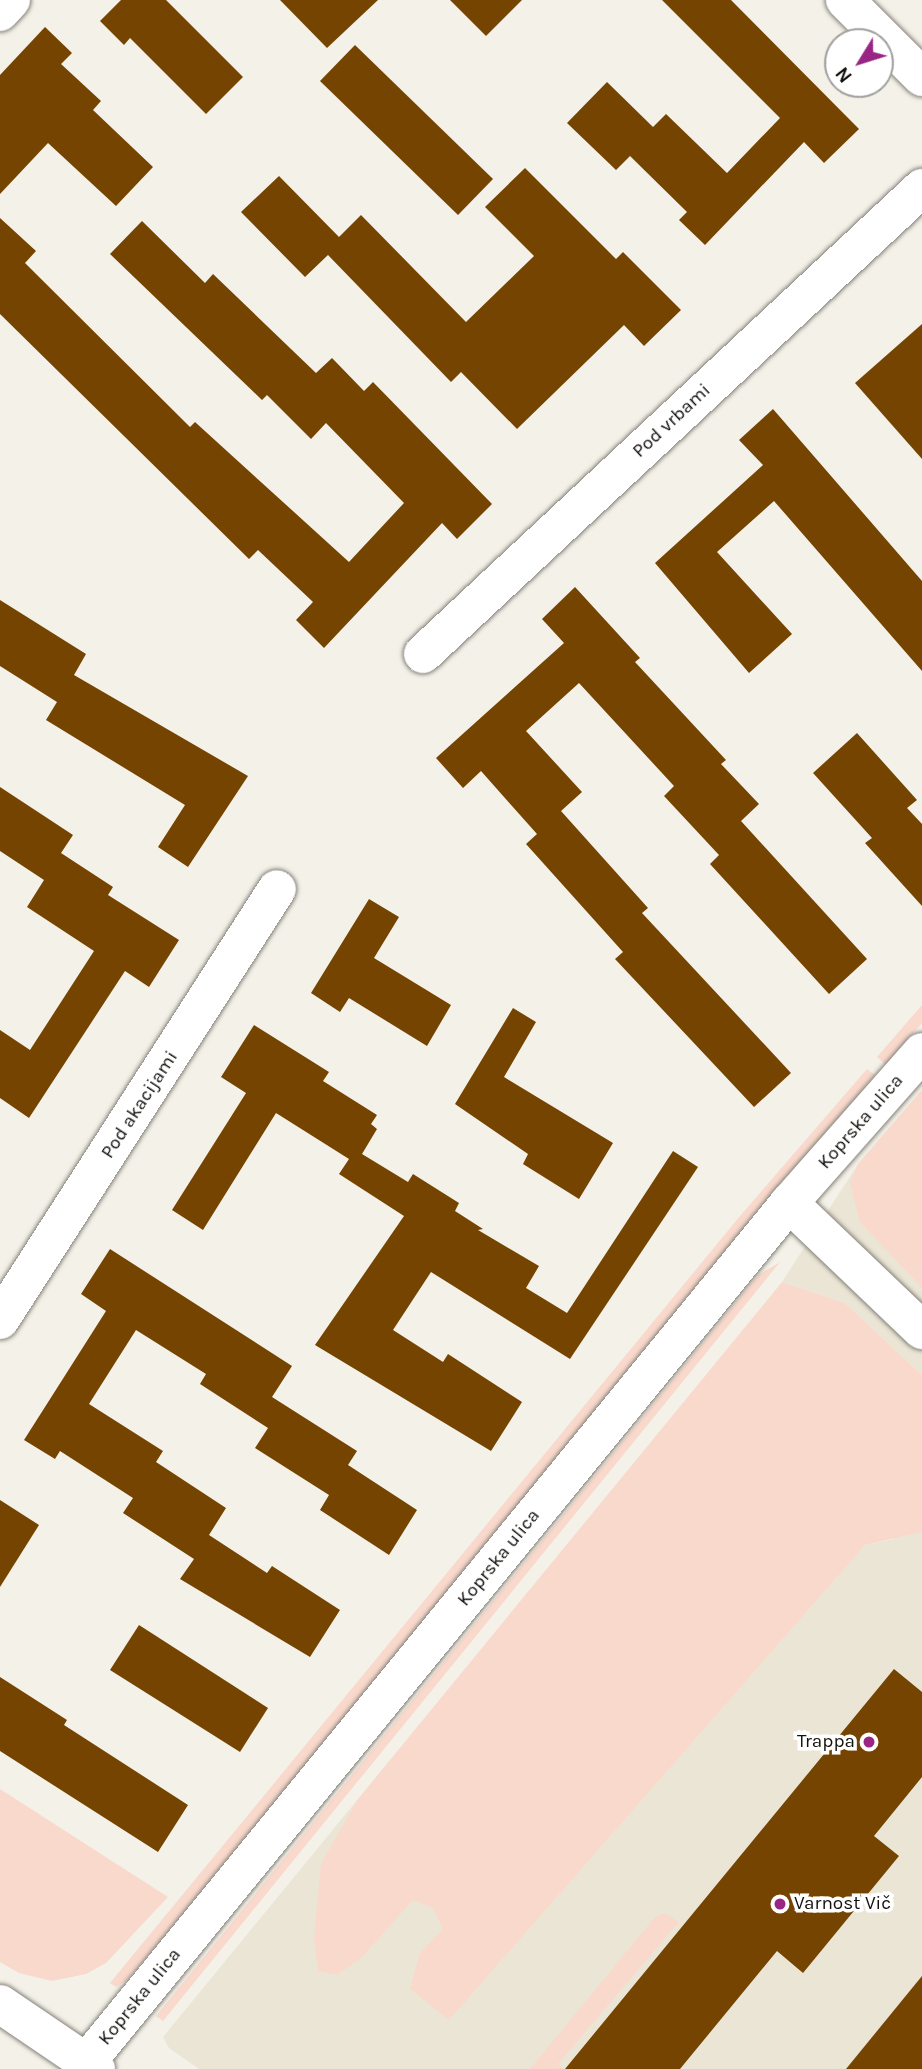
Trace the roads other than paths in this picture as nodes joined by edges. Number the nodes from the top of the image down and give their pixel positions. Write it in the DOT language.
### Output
graph roads {
  1 [pos="11,0"];
  2 [pos="845,0"];
  3 [pos="0,12"];
  4 [pos="922,77"];
  5 [pos="922,188"];
  6 [pos="423,654"];
  7 [pos="277,889"];
  8 [pos="922,1052"];
  9 [pos="789,1203"];
  10 [pos="0,1320"];
  11 [pos="922,1330"];
  12 [pos="0,2004"];
  13 [pos="88,2067"];
  1 -- 3 [label="street"];
  2 -- 4 [label="street"];
  5 -- 6 [label="street, Pod vrbami"];
  7 -- 10 [label="street, Pod akacijami"];
  8 -- 9 [label="street, Koprska ulica"];
  9 -- 11 [label="street"];
  9 -- 13 [label="street, Koprska ulica"];
  12 -- 13 [label="street"];
}
